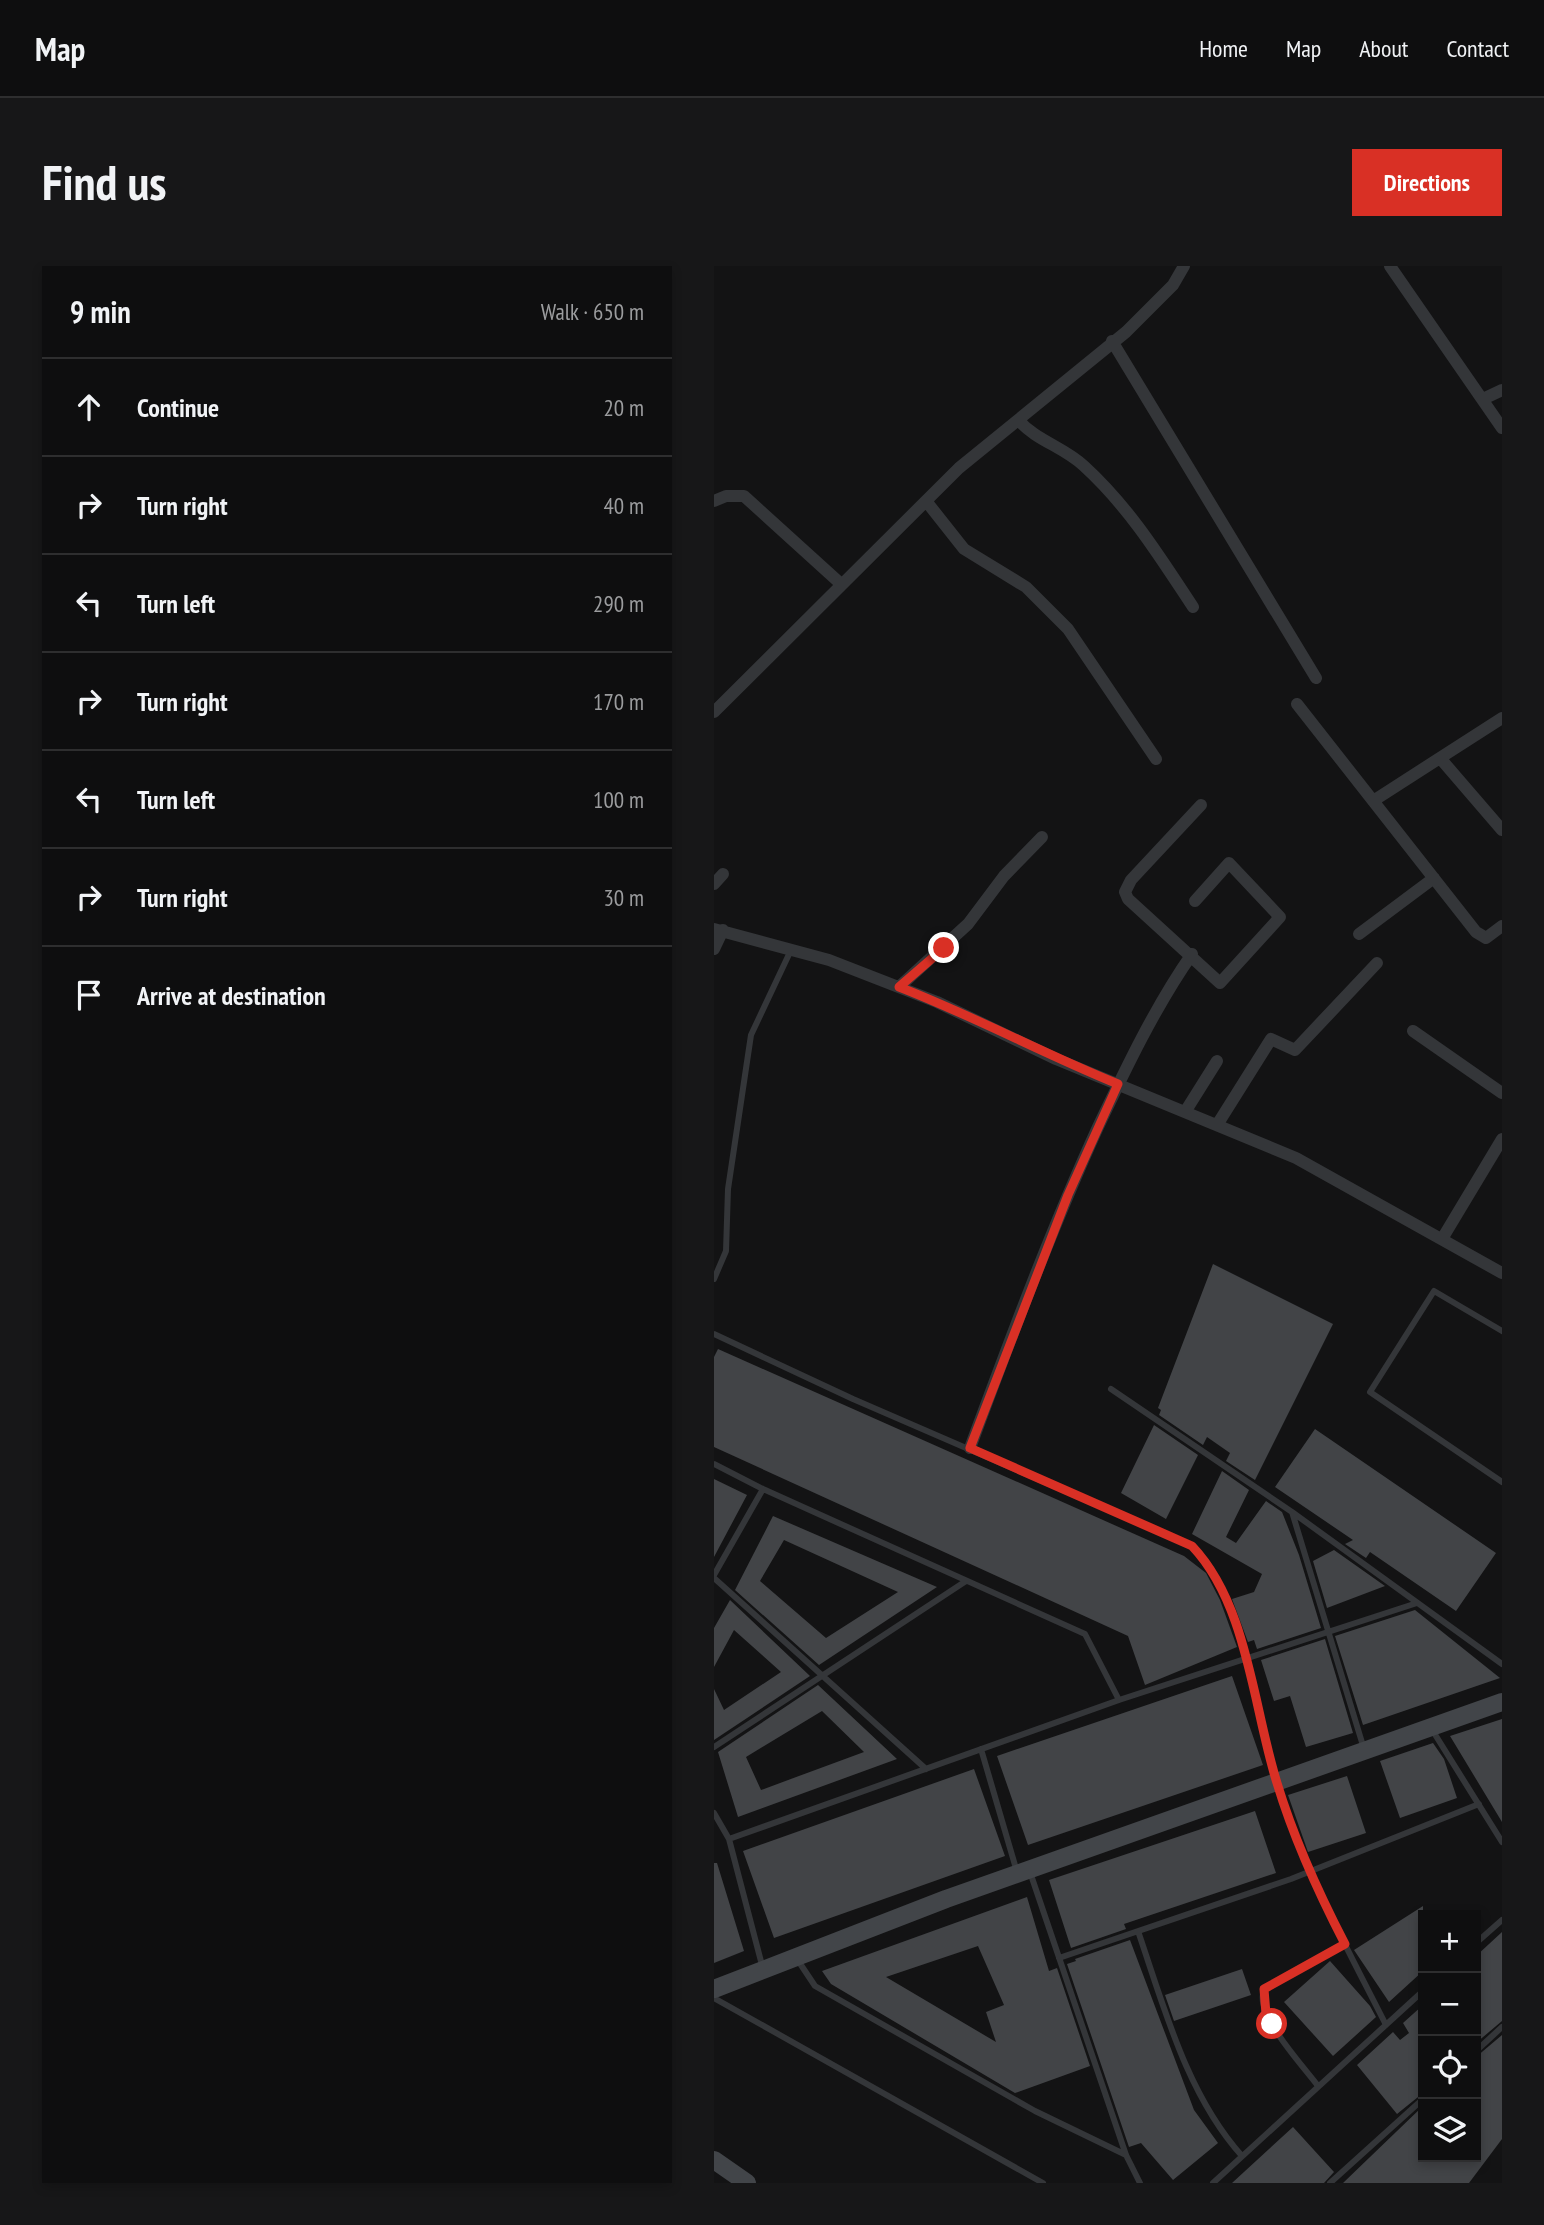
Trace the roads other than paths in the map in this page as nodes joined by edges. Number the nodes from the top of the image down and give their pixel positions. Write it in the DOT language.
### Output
graph roads {
  1 [pos="1184,266"];
  2 [pos="1390,266"];
  3 [pos="1112,341"];
  4 [pos="1502,390"];
  5 [pos="1483,399"];
  6 [pos="1018,420"];
  7 [pos="1502,428"];
  8 [pos="926,500"];
  9 [pos="714,501"];
  10 [pos="841,584"];
  11 [pos="1193,607"];
  12 [pos="1316,678"];
  13 [pos="1297,704"];
  14 [pos="714,712"];
  15 [pos="1502,718"];
  16 [pos="1440,758"];
  17 [pos="1156,759"];
  18 [pos="1373,801"];
  19 [pos="1200,805"];
  20 [pos="1502,830"];
  21 [pos="1042,837"];
  22 [pos="723,874"];
  23 [pos="1434,878"];
  24 [pos="714,884"];
  25 [pos="1195,901"];
  26 [pos="1502,926"];
  27 [pos="718,930"];
  28 [pos="1359,934"];
  29 [pos="714,949"];
  30 [pos="791,950"];
  31 [pos="1192,954"];
  32 [pos="1377,964"];
  33 [pos="899,987"];
  34 [pos="1413,1031"];
  35 [pos="1217,1061"];
  36 [pos="1118,1084"];
  37 [pos="1502,1093"];
  38 [pos="1185,1112"];
  39 [pos="1217,1125"];
  40 [pos="1502,1139"];
  41 [pos="1441,1239"];
  42 [pos="1502,1273"];
  43 [pos="714,1279"];
  44 [pos="1502,1331"];
  45 [pos="714,1334"];
  46 [pos="1111,1389"];
  47 [pos="970,1448"];
  48 [pos="714,1464"];
  49 [pos="1502,1482"];
  50 [pos="763,1489"];
  51 [pos="1292,1512"];
  52 [pos="714,1576"];
  53 [pos="966,1581"];
  54 [pos="1418,1603"];
  55 [pos="1329,1633"];
  56 [pos="1246,1661"];
  57 [pos="1502,1664"];
  58 [pos="823,1674"];
  59 [pos="1118,1700"];
  60 [pos="1502,1702"];
  61 [pos="1431,1727"];
  62 [pos="714,1747"];
  63 [pos="981,1749"];
  64 [pos="1365,1751"];
  65 [pos="926,1769"];
  66 [pos="1276,1782"];
  67 [pos="1479,1804"];
  68 [pos="714,1813"];
  69 [pos="729,1839"];
  70 [pos="1502,1842"];
  71 [pos="1023,1872"];
  72 [pos="1308,1872"];
  73 [pos="1502,1920"];
  74 [pos="1138,1931"];
  75 [pos="1481,1939"];
  76 [pos="1345,1944"];
  77 [pos="796,1958"];
  78 [pos="1059,1958"];
  79 [pos="764,1970"];
  80 [pos="714,1989"];
  81 [pos="1418,1996"];
  82 [pos="714,1998"];
  83 [pos="1386,2025"];
  84 [pos="1502,2027"];
  85 [pos="1481,2046"];
  86 [pos="1318,2086"];
  87 [pos="1418,2104"];
  88 [pos="1126,2155"];
  89 [pos="1242,2155"];
  90 [pos="714,2160"];
  91 [pos="747,2183"];
  92 [pos="1043,2183"];
  93 [pos="1140,2183"];
  94 [pos="1213,2183"];
  95 [pos="1330,2183"];
  1 -- 3 [label="street"];
  2 -- 5 [label="street"];
  3 -- 6 [label="street"];
  3 -- 12 [label="street"];
  4 -- 5 [label="street"];
  5 -- 7 [label="street"];
  6 -- 8 [label="street"];
  6 -- 11 [label="street"];
  8 -- 10 [label="street"];
  8 -- 17 [label="street"];
  9 -- 10 [label="street"];
  10 -- 14 [label="street"];
  13 -- 18 [label="street"];
  15 -- 16 [label="street"];
  16 -- 18 [label="street"];
  16 -- 20 [label="street"];
  18 -- 23 [label="street"];
  19 -- 31 [label="street"];
  21 -- 33 [label="street"];
  22 -- 24 [label="street"];
  23 -- 26 [label="street"];
  23 -- 28 [label="street"];
  25 -- 31 [label="street"];
  27 -- 29 [label="street"];
  27 -- 30 [label="street"];
  30 -- 33 [label="street"];
  30 -- 43 [label="lane"];
  31 -- 36 [label="street"];
  32 -- 39 [label="street"];
  33 -- 36 [label="street"];
  34 -- 37 [label="street"];
  35 -- 38 [label="street"];
  36 -- 38 [label="street"];
  36 -- 47 [label="street"];
  38 -- 39 [label="street"];
  39 -- 41 [label="street"];
  40 -- 41 [label="street"];
  41 -- 42 [label="street"];
  44 -- 49 [label="lane"];
  45 -- 47 [label="lane"];
  46 -- 51 [label="lane"];
  47 -- 56 [label="lane"];
  48 -- 50 [label="lane"];
  50 -- 52 [label="lane"];
  50 -- 53 [label="lane"];
  51 -- 54 [label="lane"];
  51 -- 55 [label="lane"];
  52 -- 58 [label="lane"];
  53 -- 58 [label="lane"];
  53 -- 59 [label="lane"];
  54 -- 55 [label="lane"];
  54 -- 57 [label="lane"];
  55 -- 56 [label="lane"];
  55 -- 64 [label="lane"];
  56 -- 59 [label="lane"];
  56 -- 66 [label="lane"];
  58 -- 62 [label="lane"];
  58 -- 65 [label="lane"];
  59 -- 63 [label="lane"];
  60 -- 61 [label="street"];
  61 -- 64 [label="street"];
  61 -- 67 [label="lane"];
  63 -- 65 [label="lane"];
  63 -- 71 [label="lane"];
  64 -- 66 [label="street"];
  65 -- 69 [label="lane"];
  66 -- 71 [label="street"];
  66 -- 72 [label="lane"];
  67 -- 70 [label="lane"];
  67 -- 72 [label="lane"];
  68 -- 69 [label="lane"];
  69 -- 79 [label="lane"];
  71 -- 77 [label="street"];
  71 -- 78 [label="lane"];
  72 -- 74 [label="lane"];
  72 -- 76 [label="lane"];
  73 -- 75 [label="lane"];
  74 -- 78 [label="lane"];
  74 -- 89 [label="lane"];
  76 -- 83 [label="lane"];
  76 -- 86 [label="lane"];
  77 -- 79 [label="street"];
  77 -- 88 [label="lane"];
  78 -- 88 [label="lane"];
  79 -- 80 [label="street"];
  81 -- 83 [label="lane"];
  82 -- 92 [label="lane"];
  83 -- 86 [label="lane"];
  84 -- 85 [label="lane"];
  86 -- 89 [label="lane"];
  87 -- 95 [label="lane"];
  88 -- 93 [label="lane"];
  89 -- 94 [label="lane"];
  90 -- 91 [label="street"];
}
